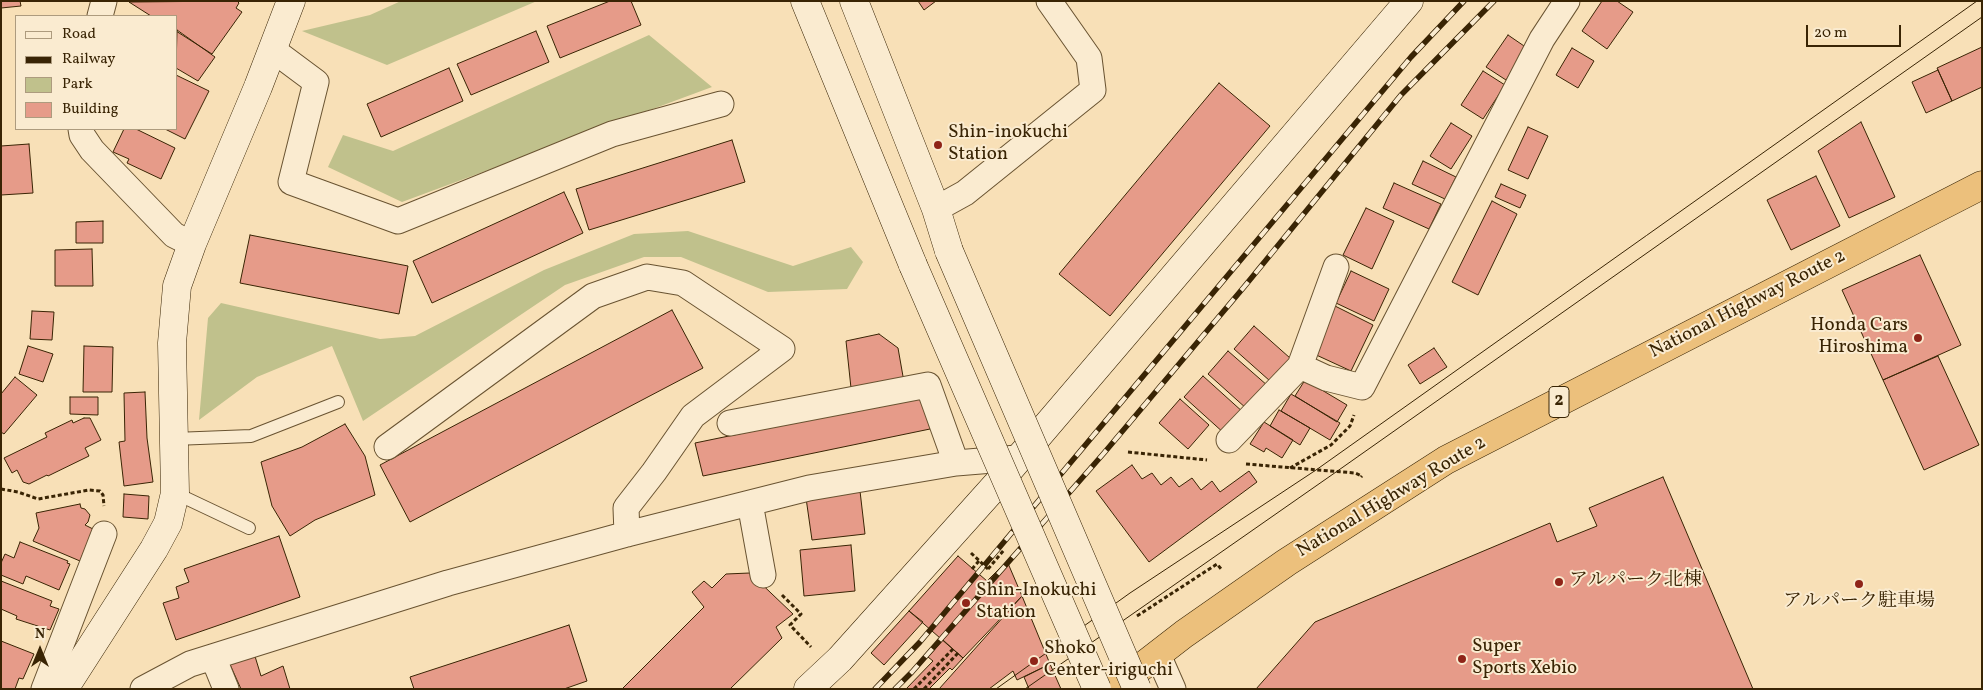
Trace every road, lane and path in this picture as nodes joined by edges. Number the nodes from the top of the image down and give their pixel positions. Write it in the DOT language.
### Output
graph roads {
  1 [pos="104,1"];
  2 [pos="291,1"];
  3 [pos="805,1"];
  4 [pos="854,1"];
  5 [pos="1049,1"];
  6 [pos="1409,1"];
  7 [pos="1567,1"];
  8 [pos="100,15"];
  9 [pos="273,50"];
  10 [pos="721,104"];
  11 [pos="81,130"];
  12 [pos="1982,185"];
  13 [pos="936,209"];
  14 [pos="192,244"];
  15 [pos="1336,267"];
  16 [pos="1300,366"];
  17 [pos="1362,387"];
  18 [pos="338,402"];
  19 [pos="730,423"];
  20 [pos="174,439"];
  21 [pos="1229,440"];
  22 [pos="387,447"];
  23 [pos="1128,452"];
  24 [pos="1020,457"];
  25 [pos="1213,460"];
  26 [pos="956,462"];
  27 [pos="1242,463"];
  28 [pos="1289,468"];
  29 [pos="1354,482"];
  30 [pos="1,489"];
  31 [pos="175,493"];
  32 [pos="750,503"];
  33 [pos="105,509"];
  34 [pos="249,528"];
  35 [pos="104,534"];
  36 [pos="627,534"];
  37 [pos="1007,546"];
  38 [pos="970,553"];
  39 [pos="979,560"];
  40 [pos="972,569"];
  41 [pos="1224,573"];
  42 [pos="763,575"];
  43 [pos="1154,605"];
  44 [pos="1158,611"];
  45 [pos="1135,618"];
  46 [pos="812,648"];
  47 [pos="953,649"];
  48 [pos="958,653"];
  49 [pos="1158,655"];
  50 [pos="213,657"];
  51 [pos="44,689"];
  52 [pos="64,689"];
  53 [pos="143,689"];
  54 [pos="226,689"];
  55 [pos="808,689"];
  56 [pos="914,689"];
  57 [pos="924,689"];
  58 [pos="1097,689"];
  59 [pos="1114,689"];
  60 [pos="1137,689"];
  61 [pos="1173,689"];
  1 -- 8 [label="street"];
  2 -- 9 [label="street"];
  3 -- 58 [label="street, bridge"];
  4 -- 13 [label="street"];
  5 -- 13 [label="street"];
  6 -- 24 [label="street"];
  7 -- 17 [label="street"];
  9 -- 10 [label="street"];
  9 -- 14 [label="street"];
  11 -- 14 [label="street"];
  12 -- 49 [label="highway, National Highway Route 2 / 2"];
  13 -- 60 [label="street, bridge"];
  14 -- 20 [label="street"];
  15 -- 16 [label="street"];
  16 -- 17 [label="street"];
  16 -- 21 [label="street"];
  17 -- 28 [label="path"];
  18 -- 20 [label="lane"];
  19 -- 26 [label="street"];
  20 -- 31 [label="street"];
  22 -- 36 [label="street"];
  23 -- 25 [label="path"];
  24 -- 26 [label="street"];
  24 -- 55 [label="street"];
  26 -- 32 [label="street"];
  27 -- 28 [label="path"];
  28 -- 29 [label="path"];
  30 -- 33 [label="path"];
  31 -- 34 [label="lane"];
  31 -- 52 [label="street"];
  32 -- 36 [label="street"];
  32 -- 42 [label="street"];
  35 -- 51 [label="street"];
  36 -- 50 [label="street"];
  37 -- 39 [label="path, bridge"];
  38 -- 39 [label="path, bridge"];
  39 -- 40 [label="path"];
  41 -- 43 [label="path"];
  42 -- 46 [label="path"];
  43 -- 44 [label="path"];
  43 -- 45 [label="path"];
  47 -- 56 [label="path"];
  48 -- 57 [label="path"];
  49 -- 59 [label="highway, National Highway Route 2 / 2"];
  49 -- 61 [label="street"];
  50 -- 53 [label="street"];
  50 -- 54 [label="street"];
}
